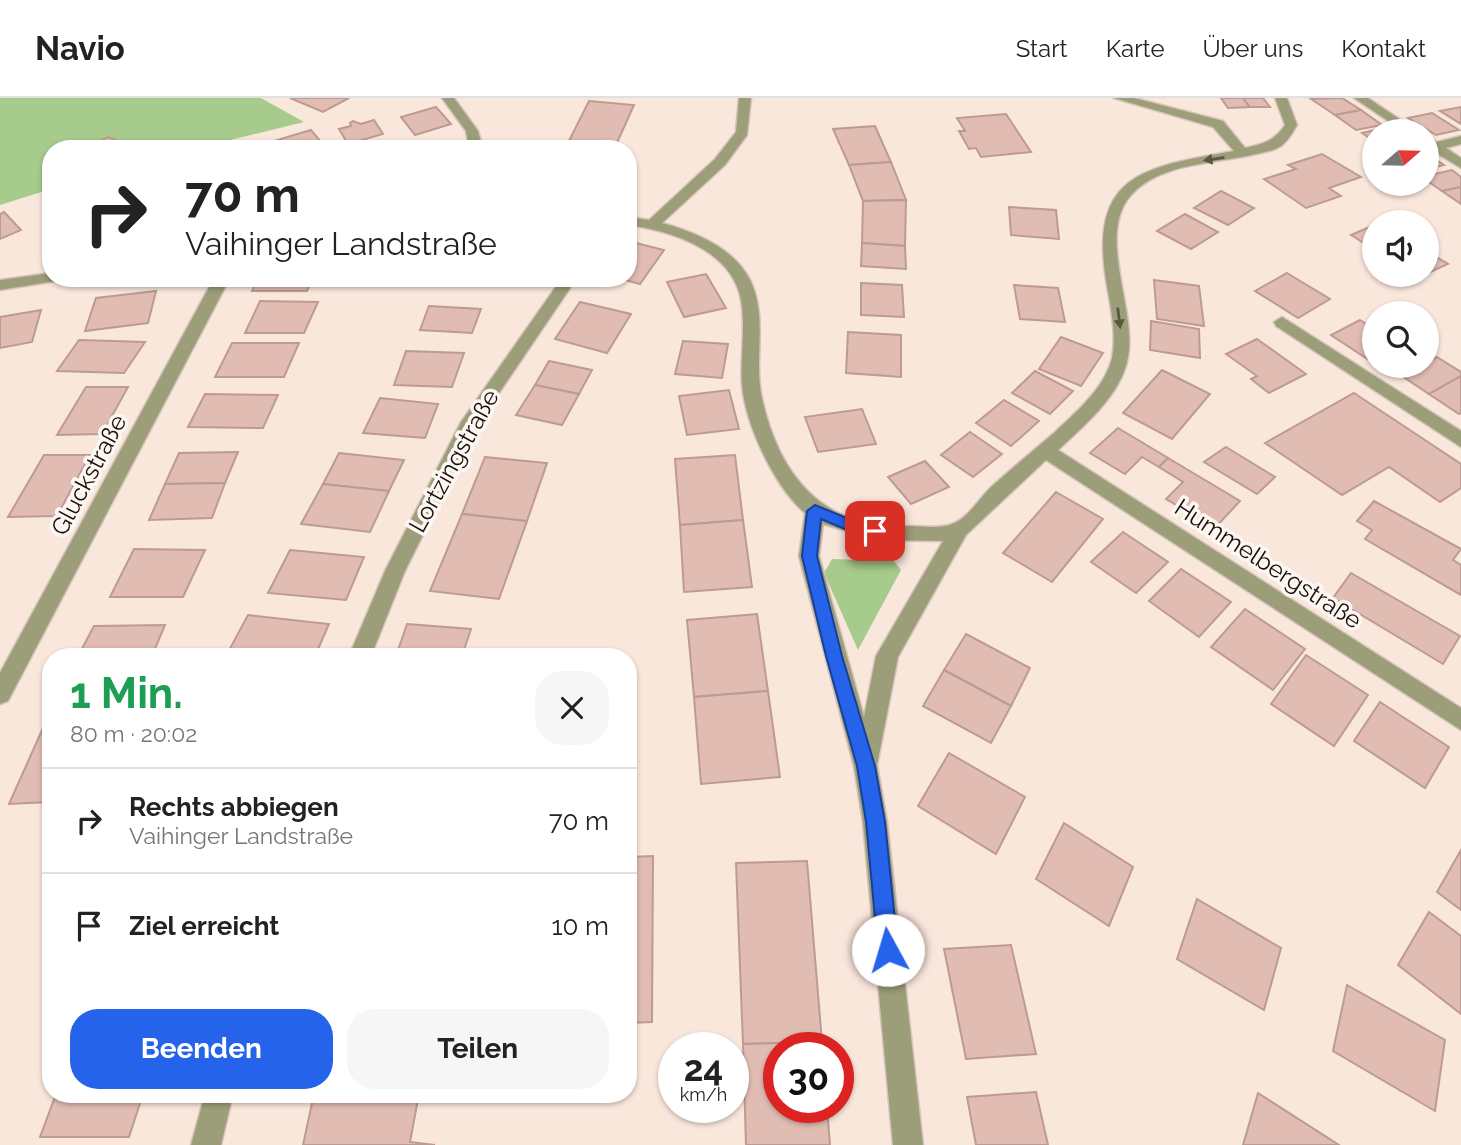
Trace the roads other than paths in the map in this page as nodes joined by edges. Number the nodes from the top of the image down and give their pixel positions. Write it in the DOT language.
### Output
graph roads {
  1 [pos="448,98"];
  2 [pos="745,98"];
  3 [pos="1120,98"];
  4 [pos="1281,98"];
  5 [pos="1360,98"];
  6 [pos="1392,119"];
  7 [pos="474,140"];
  8 [pos="1461,141"];
  9 [pos="1439,143"];
  10 [pos="1439,150"];
  11 [pos="1243,154"];
  12 [pos="1461,164"];
  13 [pos="637,222"];
  14 [pos="653,224"];
  15 [pos="42,279"];
  16 [pos="0,285"];
  17 [pos="217,287"];
  18 [pos="564,287"];
  19 [pos="1282,322"];
  20 [pos="1461,440"];
  21 [pos="1047,452"];
  22 [pos="815,511"];
  23 [pos="959,530"];
  24 [pos="363,648"];
  25 [pos="0,694"];
  26 [pos="1461,720"];
  27 [pos="866,766"];
  28 [pos="217,1103"];
  29 [pos="206,1145"];
  30 [pos="908,1145"];
  1 -- 7 [label="street"];
  2 -- 14 [label="street"];
  3 -- 11 [label="street"];
  4 -- 11 [label="street"];
  5 -- 6 [label="street"];
  8 -- 9 [label="street"];
  10 -- 12 [label="street"];
  11 -- 21 [label="street, one-way"];
  13 -- 14 [label="street"];
  14 -- 22 [label="street"];
  15 -- 16 [label="street"];
  17 -- 25 [label="street, Gluckstraße"];
  18 -- 24 [label="street, Lortzingstraße"];
  19 -- 20 [label="street"];
  21 -- 23 [label="street"];
  21 -- 26 [label="street, Hummelbergstraße"];
  22 -- 23 [label="street"];
  22 -- 27 [label="street"];
  23 -- 27 [label="street"];
  27 -- 30 [label="street"];
  28 -- 29 [label="street"];
}
